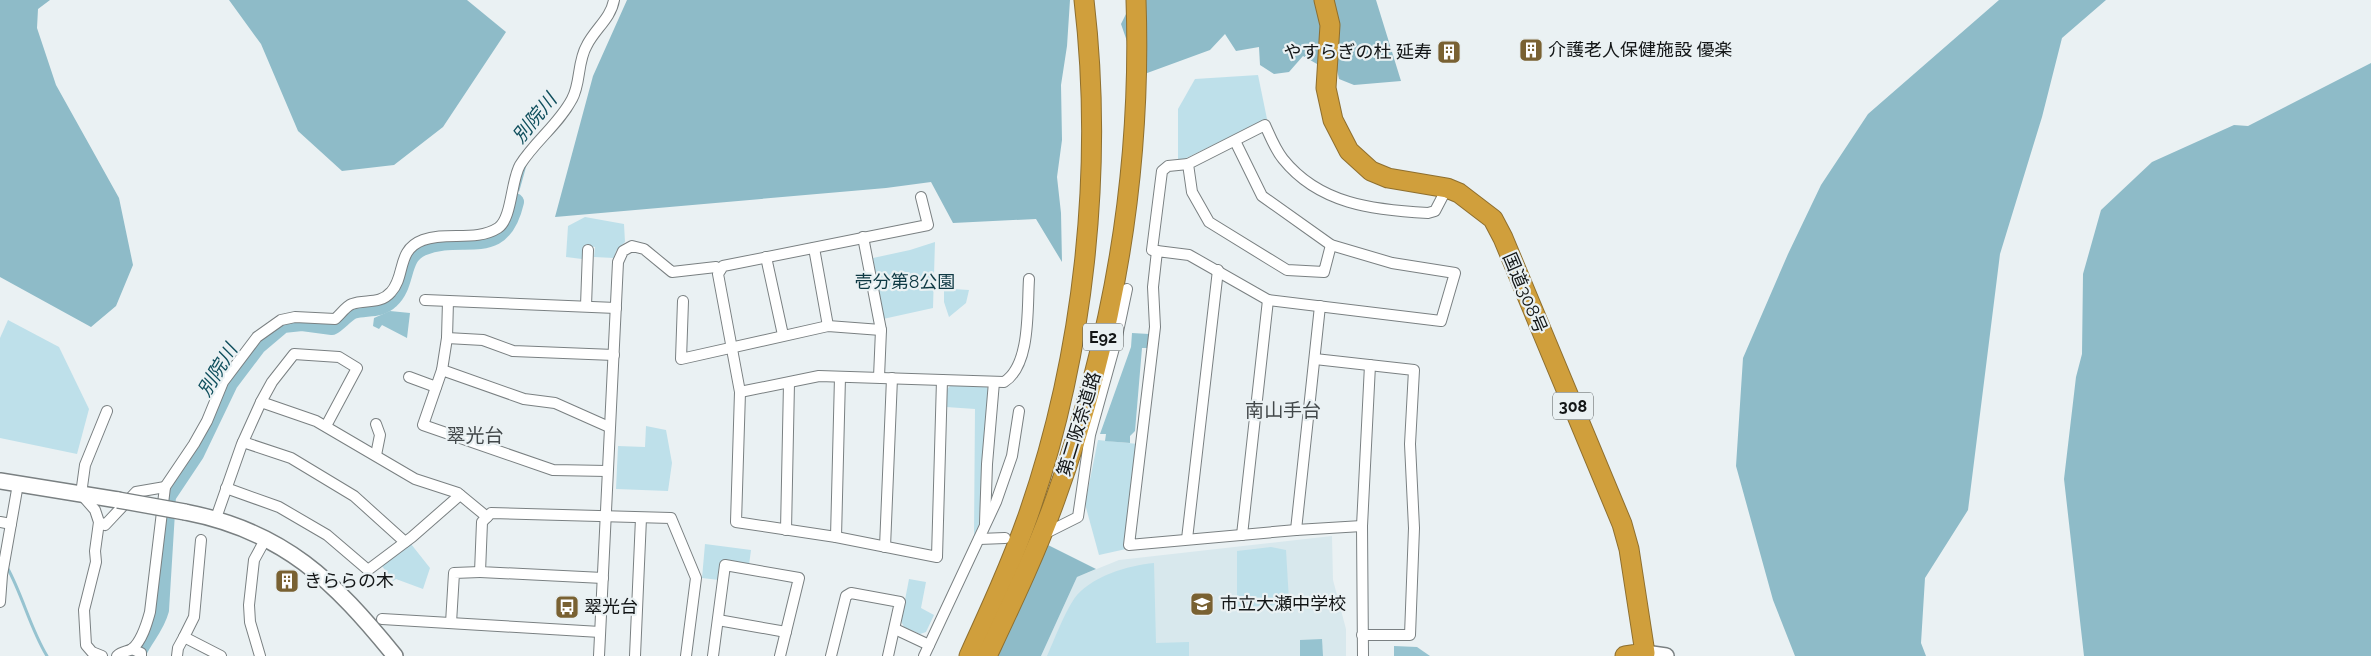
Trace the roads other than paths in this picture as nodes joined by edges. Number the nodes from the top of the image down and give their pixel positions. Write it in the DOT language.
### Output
graph roads {
  1 [pos="614,0"];
  2 [pos="1084,0"];
  3 [pos="1136,0"];
  4 [pos="1324,0"];
  5 [pos="1234,141"];
  6 [pos="1188,164"];
  7 [pos="1447,188"];
  8 [pos="921,197"];
  9 [pos="863,237"];
  10 [pos="1332,245"];
  11 [pos="814,248"];
  12 [pos="588,250"];
  13 [pos="1157,251"];
  14 [pos="766,257"];
  15 [pos="720,270"];
  16 [pos="1218,270"];
  17 [pos="1030,279"];
  18 [pos="1127,288"];
  19 [pos="425,300"];
  20 [pos="1268,300"];
  21 [pos="448,301"];
  22 [pos="683,301"];
  23 [pos="586,306"];
  24 [pos="1320,306"];
  25 [pos="616,308"];
  26 [pos="828,326"];
  27 [pos="881,330"];
  28 [pos="783,335"];
  29 [pos="447,338"];
  30 [pos="733,347"];
  31 [pos="614,356"];
  32 [pos="1315,359"];
  33 [pos="1370,364"];
  34 [pos="442,370"];
  35 [pos="409,377"];
  36 [pos="840,377"];
  37 [pos="879,377"];
  38 [pos="892,378"];
  39 [pos="942,380"];
  40 [pos="994,382"];
  41 [pos="789,384"];
  42 [pos="436,387"];
  43 [pos="740,392"];
  44 [pos="261,402"];
  45 [pos="107,411"];
  46 [pos="1019,411"];
  47 [pos="376,424"];
  48 [pos="326,426"];
  49 [pos="610,427"];
  50 [pos="243,442"];
  51 [pos="376,455"];
  52 [pos="607,471"];
  53 [pos="0,481"];
  54 [pos="18,484"];
  55 [pos="165,487"];
  56 [pos="226,488"];
  57 [pos="81,494"];
  58 [pos="460,495"];
  59 [pos="487,517"];
  60 [pos="216,518"];
  61 [pos="606,518"];
  62 [pos="642,518"];
  63 [pos="0,522"];
  64 [pos="98,522"];
  65 [pos="11,524"];
  66 [pos="1362,526"];
  67 [pos="984,528"];
  68 [pos="786,530"];
  69 [pos="1296,530"];
  70 [pos="1048,532"];
  71 [pos="1242,535"];
  72 [pos="836,537"];
  73 [pos="266,538"];
  74 [pos="1005,538"];
  75 [pos="979,539"];
  76 [pos="1188,539"];
  77 [pos="201,540"];
  78 [pos="405,542"];
  79 [pos="885,547"];
  80 [pos="480,572"];
  81 [pos="1,575"];
  82 [pos="603,578"];
  83 [pos="0,602"];
  84 [pos="382,619"];
  85 [pos="718,620"];
  86 [pos="451,623"];
  87 [pos="895,629"];
  88 [pos="600,632"];
  89 [pos="786,632"];
  90 [pos="1362,635"];
  91 [pos="184,637"];
  92 [pos="929,645"];
  93 [pos="132,649"];
  94 [pos="1644,653"];
  95 [pos="102,656"];
  96 [pos="117,656"];
  97 [pos="141,656"];
  98 [pos="177,656"];
  99 [pos="221,656"];
  100 [pos="260,656"];
  101 [pos="395,656"];
  102 [pos="599,656"];
  103 [pos="635,656"];
  104 [pos="686,656"];
  105 [pos="713,656"];
  106 [pos="780,656"];
  107 [pos="832,656"];
  108 [pos="888,656"];
  109 [pos="924,656"];
  110 [pos="969,656"];
  111 [pos="987,656"];
  112 [pos="1363,656"];
  113 [pos="1625,656"];
  114 [pos="1666,656"];
  1 -- 55 [label="street"];
  2 -- 110 [label="highway, 第二阪奈道路 / E92"];
  3 -- 111 [label="highway, 第二阪奈道路 / E92"];
  4 -- 7 [label="highway, 国道308号 / 308"];
  5 -- 6 [label="street"];
  5 -- 7 [label="street"];
  5 -- 10 [label="street"];
  6 -- 10 [label="street"];
  6 -- 13 [label="street"];
  7 -- 94 [label="highway, 国道308号 / 308"];
  8 -- 9 [label="street"];
  9 -- 11 [label="street"];
  9 -- 27 [label="street"];
  10 -- 24 [label="street"];
  11 -- 14 [label="street"];
  11 -- 26 [label="street"];
  12 -- 23 [label="street"];
  13 -- 16 [label="street"];
  13 -- 76 [label="street"];
  14 -- 15 [label="street"];
  14 -- 28 [label="street"];
  15 -- 25 [label="street"];
  15 -- 30 [label="street"];
  16 -- 20 [label="street"];
  16 -- 76 [label="street"];
  17 -- 40 [label="street"];
  18 -- 70 [label="street"];
  19 -- 21 [label="street"];
  20 -- 24 [label="street"];
  20 -- 71 [label="street"];
  21 -- 23 [label="street"];
  21 -- 29 [label="street"];
  22 -- 30 [label="street"];
  23 -- 25 [label="street"];
  24 -- 32 [label="street"];
  25 -- 31 [label="street"];
  26 -- 27 [label="street"];
  26 -- 28 [label="street"];
  27 -- 37 [label="street"];
  28 -- 30 [label="street"];
  29 -- 31 [label="street"];
  29 -- 34 [label="street"];
  30 -- 43 [label="street"];
  31 -- 49 [label="street"];
  32 -- 33 [label="street"];
  32 -- 69 [label="street"];
  33 -- 66 [label="street"];
  33 -- 90 [label="street"];
  34 -- 42 [label="street"];
  34 -- 49 [label="street"];
  35 -- 42 [label="street"];
  36 -- 37 [label="street"];
  36 -- 41 [label="street"];
  36 -- 72 [label="street"];
  37 -- 38 [label="street"];
  38 -- 39 [label="street"];
  38 -- 79 [label="street"];
  39 -- 40 [label="street"];
  39 -- 79 [label="street"];
  40 -- 67 [label="street"];
  41 -- 43 [label="street"];
  41 -- 68 [label="street"];
  42 -- 52 [label="street"];
  43 -- 68 [label="street"];
  44 -- 48 [label="street"];
  44 -- 48 [label="street"];
  44 -- 50 [label="street"];
  45 -- 57 [label="street"];
  46 -- 67 [label="street"];
  47 -- 51 [label="street"];
  48 -- 51 [label="street"];
  49 -- 52 [label="street"];
  50 -- 56 [label="street"];
  50 -- 78 [label="street"];
  51 -- 58 [label="street"];
  52 -- 61 [label="street"];
  53 -- 54 [label="street"];
  54 -- 57 [label="street"];
  54 -- 65 [label="street"];
  55 -- 64 [label="street"];
  55 -- 93 [label="street"];
  56 -- 60 [label="street"];
  56 -- 78 [label="street"];
  57 -- 60 [label="street, bridge"];
  57 -- 64 [label="street"];
  58 -- 59 [label="street"];
  58 -- 78 [label="street"];
  59 -- 61 [label="street"];
  59 -- 80 [label="street"];
  60 -- 73 [label="street"];
  61 -- 62 [label="street"];
  61 -- 82 [label="street"];
  62 -- 103 [label="street"];
  62 -- 104 [label="street"];
  63 -- 65 [label="street"];
  64 -- 95 [label="street"];
  65 -- 81 [label="street"];
  66 -- 69 [label="street"];
  66 -- 90 [label="street"];
  67 -- 75 [label="street"];
  68 -- 72 [label="street"];
  69 -- 71 [label="street"];
  71 -- 76 [label="street"];
  72 -- 79 [label="street"];
  73 -- 100 [label="street"];
  73 -- 101 [label="street"];
  74 -- 75 [label="street"];
  75 -- 92 [label="street"];
  77 -- 91 [label="street"];
  80 -- 82 [label="street"];
  80 -- 86 [label="street"];
  81 -- 83 [label="street"];
  82 -- 88 [label="street"];
  84 -- 86 [label="street"];
  85 -- 89 [label="street"];
  85 -- 89 [label="street"];
  85 -- 105 [label="street"];
  86 -- 88 [label="street"];
  87 -- 92 [label="street"];
  87 -- 107 [label="street"];
  87 -- 108 [label="street"];
  88 -- 102 [label="street"];
  89 -- 106 [label="street"];
  90 -- 112 [label="street"];
  91 -- 98 [label="street"];
  91 -- 99 [label="street"];
  92 -- 109 [label="street"];
  93 -- 96 [label="street"];
  93 -- 97 [label="street"];
  94 -- 113 [label="highway"];
  94 -- 114 [label="street"];
}
